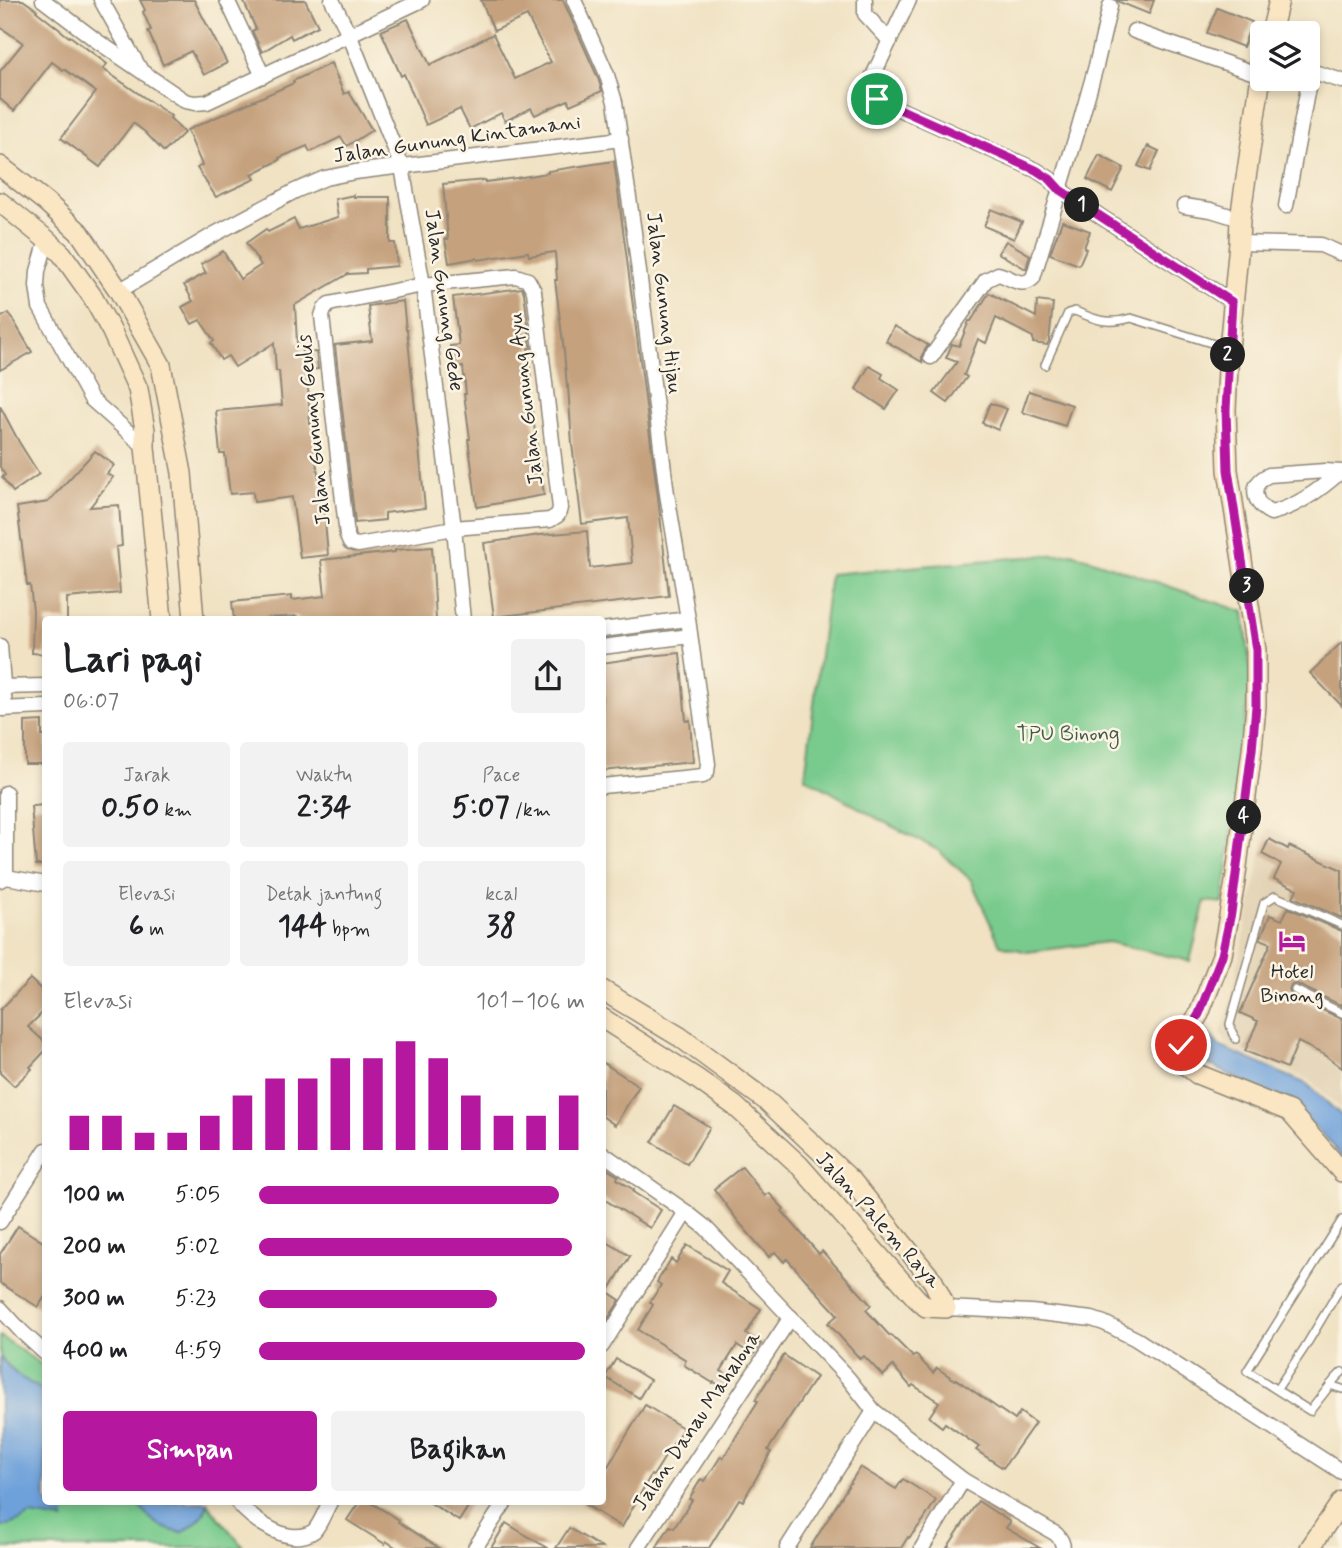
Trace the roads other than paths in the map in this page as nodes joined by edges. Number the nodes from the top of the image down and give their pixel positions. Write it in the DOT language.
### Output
graph roads {
  1 [pos="43,0"];
  2 [pos="101,0"];
  3 [pos="227,0"];
  4 [pos="332,0"];
  5 [pos="422,0"];
  6 [pos="574,0"];
  7 [pos="865,0"];
  8 [pos="909,0"];
  9 [pos="1279,0"];
  10 [pos="1110,6"];
  11 [pos="1274,21"];
  12 [pos="1134,31"];
  13 [pos="349,34"];
  14 [pos="890,41"];
  15 [pos="1250,68"];
  16 [pos="141,71"];
  17 [pos="263,76"];
  18 [pos="1342,81"];
  19 [pos="1258,91"];
  20 [pos="621,139"];
  21 [pos="0,166"];
  22 [pos="402,167"];
  23 [pos="1060,190"];
  24 [pos="0,202"];
  25 [pos="1184,206"];
  26 [pos="1286,206"];
  27 [pos="1240,219"];
  28 [pos="47,240"];
  29 [pos="1239,243"];
  30 [pos="1339,253"];
  31 [pos="423,285"];
  32 [pos="119,291"];
  33 [pos="1232,302"];
  34 [pos="1229,349"];
  35 [pos="931,357"];
  36 [pos="1045,365"];
  37 [pos="145,447"];
  38 [pos="1341,472"];
  39 [pos="454,528"];
  40 [pos="162,616"];
  41 [pos="194,616"];
  42 [pos="463,616"];
  43 [pos="688,619"];
  44 [pos="606,629"];
  45 [pos="690,636"];
  46 [pos="0,646"];
  47 [pos="606,646"];
  48 [pos="42,686"];
  49 [pos="1,687"];
  50 [pos="42,707"];
  51 [pos="2,709"];
  52 [pos="606,786"];
  53 [pos="6,793"];
  54 [pos="3,878"];
  55 [pos="42,883"];
  56 [pos="1342,925"];
  57 [pos="1295,990"];
  58 [pos="606,992"];
  59 [pos="1342,1013"];
  60 [pos="606,1021"];
  61 [pos="1236,1039"];
  62 [pos="42,1156"];
  63 [pos="606,1156"];
  64 [pos="1342,1172"];
  65 [pos="686,1212"];
  66 [pos="1342,1220"];
  67 [pos="0,1222"];
  68 [pos="1342,1284"];
  69 [pos="0,1308"];
  70 [pos="946,1308"];
  71 [pos="791,1317"];
  72 [pos="606,1340"];
  73 [pos="42,1350"];
  74 [pos="1342,1372"];
  75 [pos="1330,1385"];
  76 [pos="1277,1389"];
  77 [pos="1342,1389"];
  78 [pos="874,1411"];
  79 [pos="1342,1472"];
  80 [pos="963,1480"];
  81 [pos="1342,1502"];
  82 [pos="240,1505"];
  83 [pos="328,1505"];
  84 [pos="503,1505"];
  85 [pos="475,1548"];
  86 [pos="638,1548"];
  87 [pos="787,1548"];
  88 [pos="922,1548"];
  89 [pos="1063,1548"];
  90 [pos="1310,1548"];
  1 -- 16 [label="street"];
  2 -- 16 [label="street"];
  3 -- 17 [label="street"];
  4 -- 13 [label="street, Jalan Gunung Gede"];
  5 -- 13 [label="street"];
  6 -- 20 [label="street, Jalan Gunung Hijau"];
  7 -- 14 [label="street"];
  8 -- 14 [label="street"];
  9 -- 11 [label="street"];
  10 -- 23 [label="street"];
  12 -- 15 [label="street"];
  13 -- 17 [label="street"];
  13 -- 22 [label="street, Jalan Gunung Gede"];
  14 -- 23 [label="street"];
  16 -- 17 [label="street"];
  18 -- 26 [label="street"];
  19 -- 27 [label="street"];
  20 -- 22 [label="street, Jalan Gunung Kintamani"];
  20 -- 43 [label="street, Jalan Gunung Hijau"];
  21 -- 32 [label="street"];
  22 -- 31 [label="street, Jalan Gunung Gede"];
  22 -- 32 [label="street, Jalan Gunung Kintamani"];
  23 -- 33 [label="street"];
  23 -- 35 [label="street"];
  24 -- 28 [label="street"];
  25 -- 27 [label="street"];
  27 -- 29 [label="street"];
  28 -- 37 [label="street"];
  28 -- 37 [label="street"];
  29 -- 30 [label="street"];
  29 -- 33 [label="street"];
  31 -- 39 [label="street, Jalan Gunung Gede"];
  31 -- 39 [label="street, Jalan Gunung Geulis"];
  31 -- 39 [label="street, Jalan Gunung Ayu"];
  32 -- 41 [label="street"];
  33 -- 34 [label="street"];
  34 -- 36 [label="lane"];
  34 -- 64 [label="street"];
  37 -- 40 [label="street"];
  38 -- 38 [label="street"];
  39 -- 42 [label="street, Jalan Gunung Gede"];
  43 -- 44 [label="street"];
  43 -- 45 [label="street, Jalan Gunung Hijau"];
  45 -- 47 [label="street"];
  45 -- 52 [label="street, Jalan Gunung Hijau"];
  46 -- 49 [label="street"];
  48 -- 49 [label="street"];
  49 -- 51 [label="street"];
  50 -- 51 [label="street"];
  53 -- 54 [label="street"];
  54 -- 55 [label="street"];
  56 -- 61 [label="lane"];
  57 -- 59 [label="lane"];
  58 -- 70 [label="street, Jalan Palem Raya"];
  60 -- 70 [label="street, Jalan Palem Raya"];
  62 -- 67 [label="street"];
  63 -- 65 [label="street"];
  65 -- 71 [label="street"];
  65 -- 72 [label="street"];
  66 -- 76 [label="lane"];
  68 -- 76 [label="lane"];
  69 -- 73 [label="street"];
  70 -- 79 [label="street"];
  71 -- 78 [label="street"];
  71 -- 86 [label="street, Jalan Danau Mahalona"];
  74 -- 75 [label="lane"];
  75 -- 76 [label="lane"];
  75 -- 77 [label="lane"];
  78 -- 80 [label="street"];
  78 -- 87 [label="street"];
  80 -- 88 [label="street"];
  80 -- 89 [label="street"];
  81 -- 90 [label="street"];
  82 -- 83 [label="street"];
  84 -- 85 [label="street"];
}
